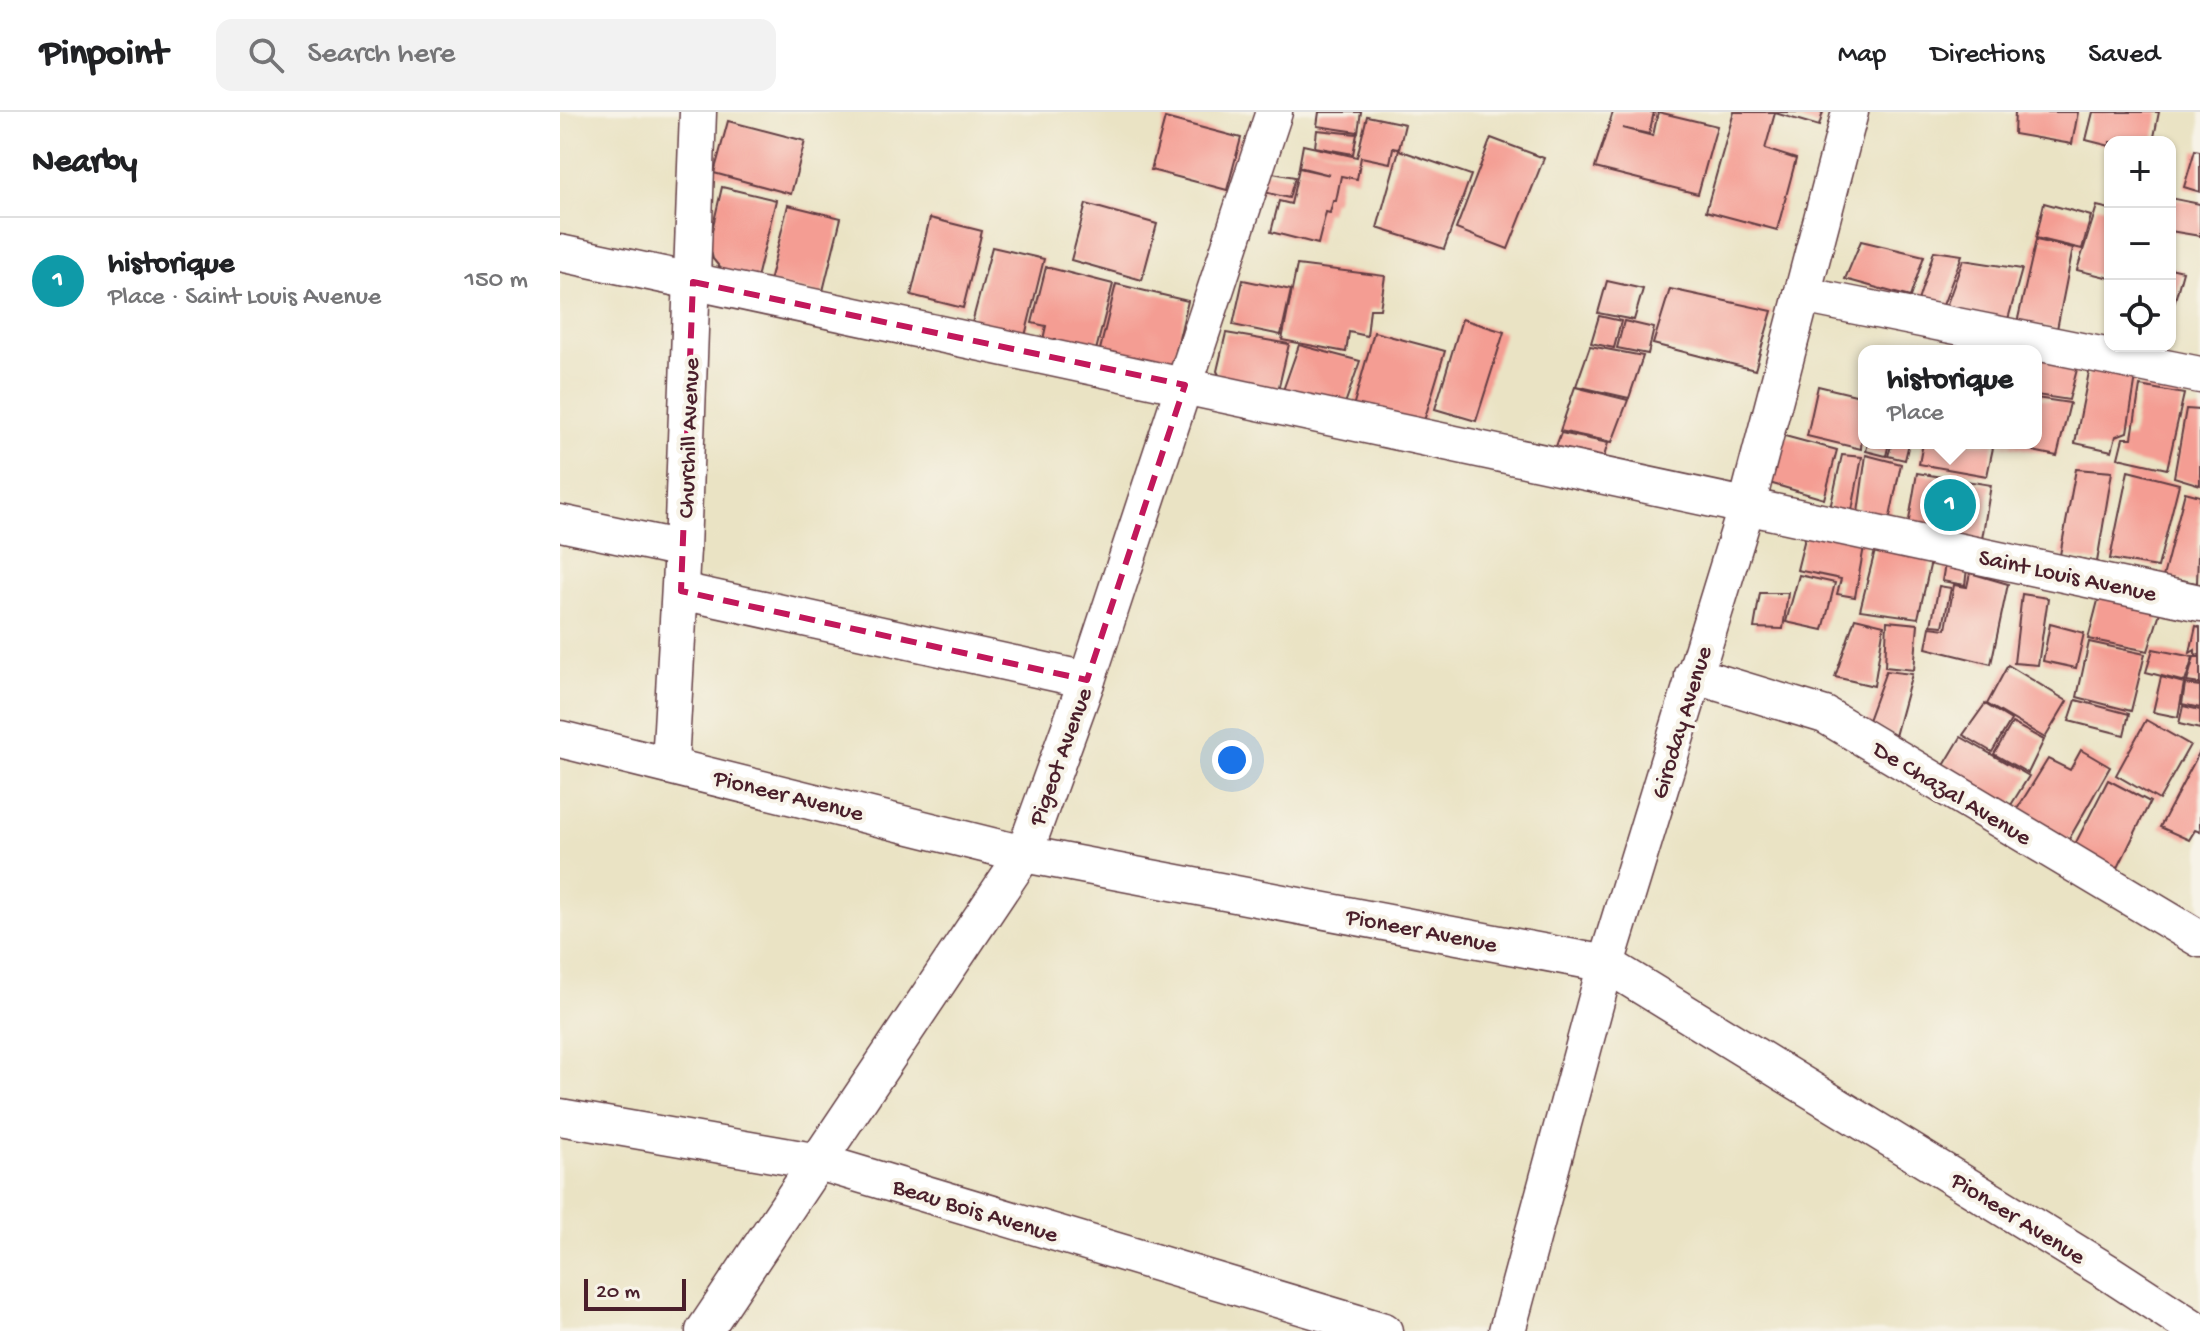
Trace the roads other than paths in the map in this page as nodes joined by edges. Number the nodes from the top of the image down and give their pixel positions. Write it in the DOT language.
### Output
graph roads {
  1 [pos="698,112"];
  2 [pos="1274,112"];
  3 [pos="1850,112"];
  4 [pos="560,253"];
  5 [pos="693,282"];
  6 [pos="1802,295"];
  7 [pos="2200,375"];
  8 [pos="1185,385"];
  9 [pos="1747,505"];
  10 [pos="560,523"];
  11 [pos="682,549"];
  12 [pos="681,591"];
  13 [pos="2200,603"];
  14 [pos="1693,675"];
  15 [pos="1087,680"];
  16 [pos="560,739"];
  17 [pos="670,764"];
  18 [pos="1024,854"];
  19 [pos="2200,939"];
  20 [pos="1606,964"];
  21 [pos="560,1117"];
  22 [pos="819,1162"];
  23 [pos="704,1331"];
  24 [pos="1384,1331"];
  25 [pos="1507,1331"];
  26 [pos="2198,1331"];
  1 -- 5 [label="street, Churchill Avenue"];
  2 -- 8 [label="street, Pigeot Avenue"];
  3 -- 6 [label="street, Giroday Avenue"];
  4 -- 5 [label="street"];
  5 -- 8 [label="street, Saint Louis Avenue"];
  5 -- 11 [label="street, Churchill Avenue"];
  6 -- 7 [label="street"];
  6 -- 9 [label="street, Giroday Avenue"];
  8 -- 9 [label="street, Saint Louis Avenue"];
  8 -- 15 [label="street, Pigeot Avenue"];
  9 -- 13 [label="street, Saint Louis Avenue"];
  9 -- 14 [label="street, Giroday Avenue"];
  10 -- 11 [label="street"];
  11 -- 12 [label="street, Churchill Avenue"];
  12 -- 15 [label="street"];
  12 -- 17 [label="street, Churchill Avenue"];
  14 -- 19 [label="street, De Chazal Avenue"];
  14 -- 20 [label="street, Giroday Avenue"];
  15 -- 18 [label="street, Pigeot Avenue"];
  16 -- 17 [label="street, Pioneer Avenue"];
  17 -- 18 [label="street, Pioneer Avenue"];
  18 -- 20 [label="street, Pioneer Avenue"];
  18 -- 22 [label="street, Pigeot Avenue"];
  20 -- 25 [label="street, Giroday Avenue"];
  20 -- 26 [label="street, Pioneer Avenue"];
  21 -- 22 [label="street, Beau Bois Avenue"];
  22 -- 23 [label="street, Pigeot Avenue"];
  22 -- 24 [label="street, Beau Bois Avenue"];
}
